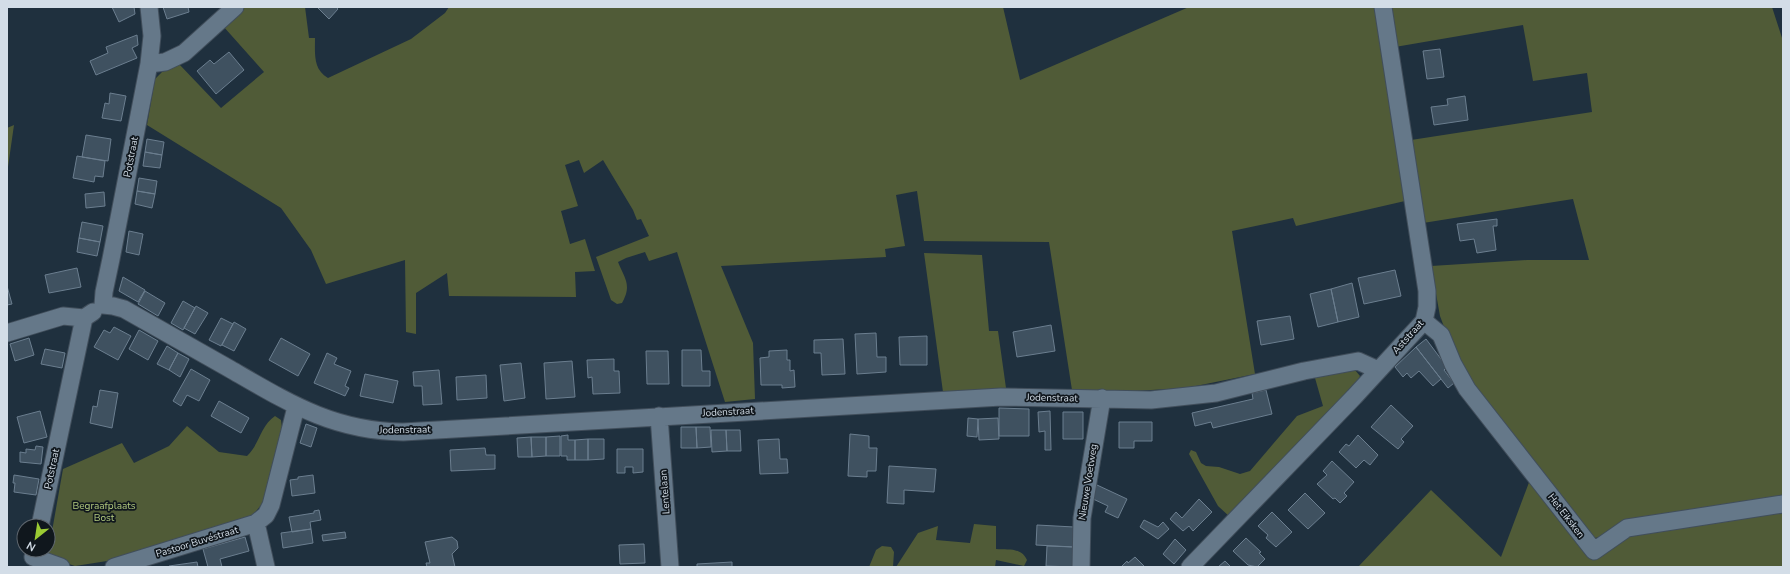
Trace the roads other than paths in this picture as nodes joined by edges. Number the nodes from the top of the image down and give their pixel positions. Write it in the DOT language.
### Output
graph roads {
  1 [pos="150,7"];
  2 [pos="235,7"];
  3 [pos="1383,7"];
  4 [pos="149,64"];
  5 [pos="103,305"];
  6 [pos="84,318"];
  7 [pos="1424,321"];
  8 [pos="7,333"];
  9 [pos="1378,370"];
  10 [pos="1102,398"];
  11 [pos="296,407"];
  12 [pos="659,416"];
  13 [pos="1783,504"];
  14 [pos="42,518"];
  15 [pos="256,524"];
  16 [pos="32,558"];
  17 [pos="61,567"];
  18 [pos="114,567"];
  19 [pos="266,567"];
  20 [pos="670,567"];
  21 [pos="1081,567"];
  22 [pos="1190,567"];
  1 -- 4 [label="street, Potstraat"];
  2 -- 4 [label="street"];
  3 -- 7 [label="street, Aststraat"];
  4 -- 5 [label="street, Potstraat"];
  5 -- 6 [label="street"];
  5 -- 11 [label="street, Jodenstraat"];
  6 -- 8 [label="street"];
  6 -- 14 [label="street, Potstraat"];
  7 -- 9 [label="street, Aststraat"];
  7 -- 13 [label="street, Het Eiksken"];
  9 -- 10 [label="street, Jodenstraat"];
  9 -- 22 [label="street, Aststraat"];
  10 -- 12 [label="street, Jodenstraat"];
  10 -- 21 [label="street, Nieuwe Voetweg"];
  11 -- 12 [label="street, Jodenstraat"];
  11 -- 15 [label="street, Pastoor Buvéstraat"];
  12 -- 20 [label="street, Lentelaan"];
  15 -- 18 [label="street, Pastoor Buvéstraat"];
  15 -- 19 [label="street"];
  16 -- 17 [label="street"];
}
